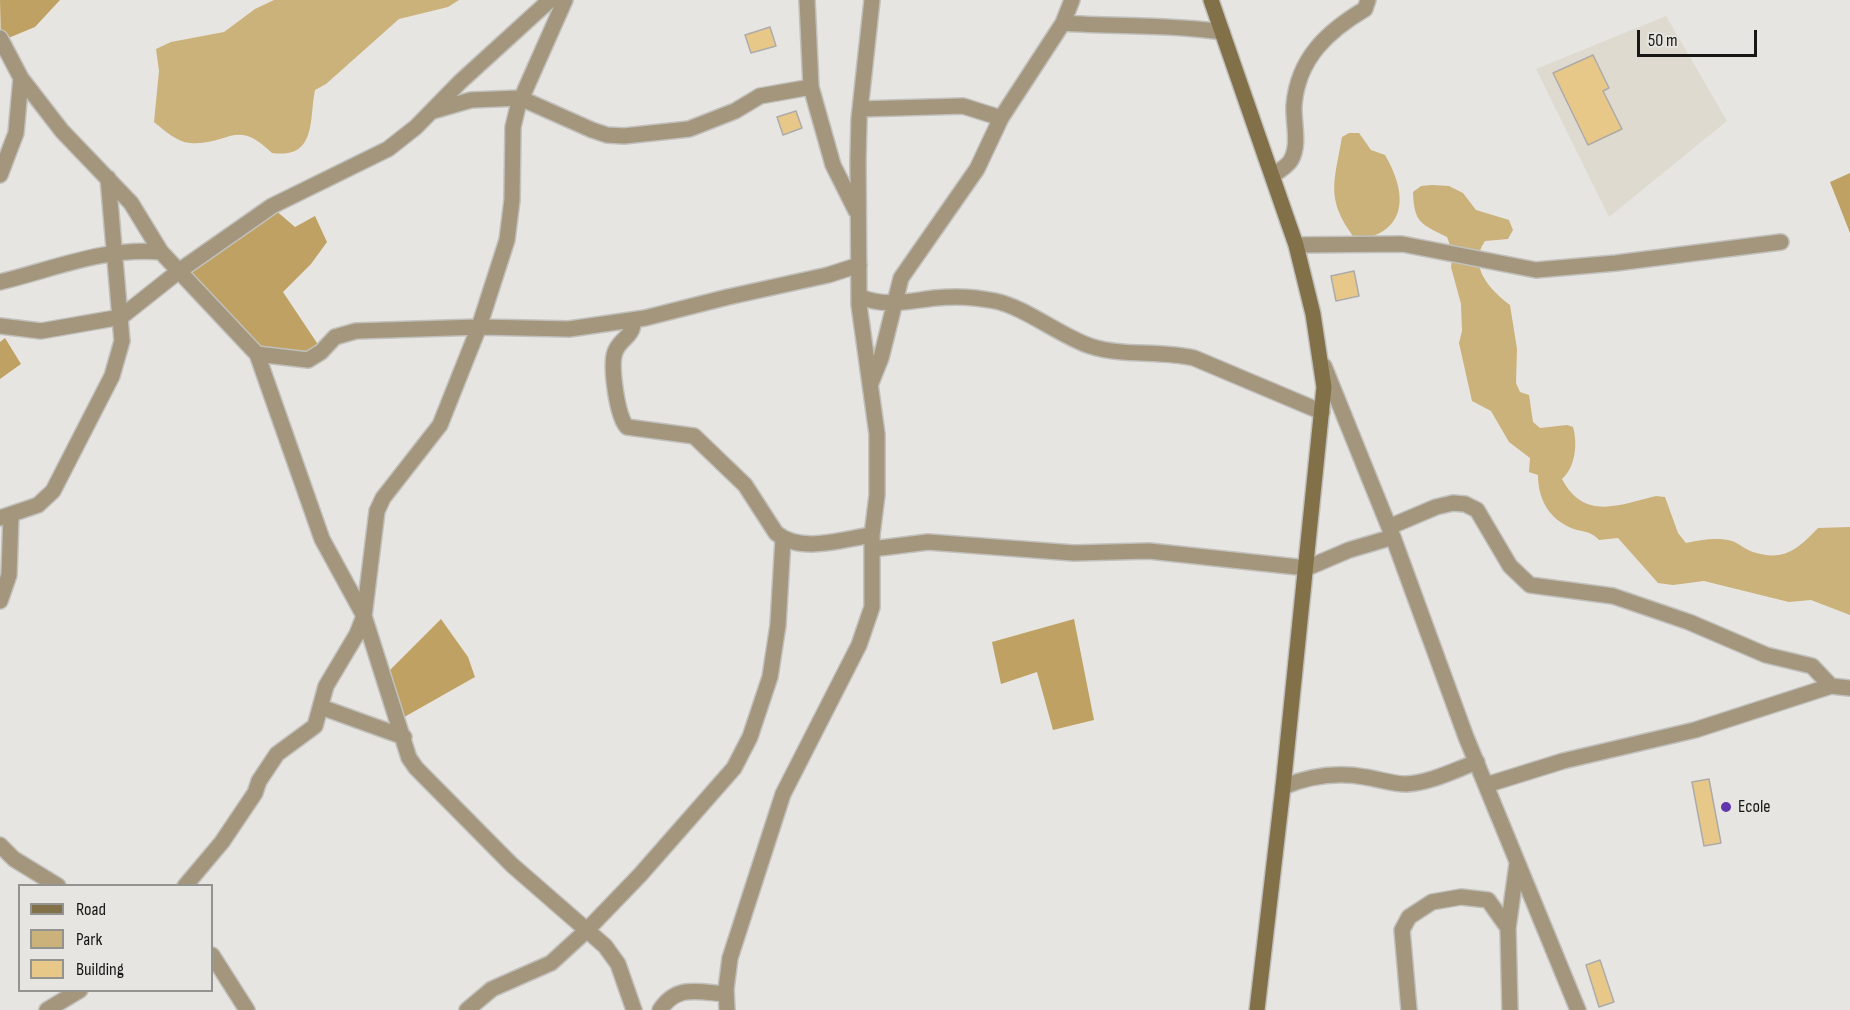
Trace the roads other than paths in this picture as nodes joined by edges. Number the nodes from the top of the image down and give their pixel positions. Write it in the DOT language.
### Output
graph roads {
  1 [pos="807,0"];
  2 [pos="872,0"];
  3 [pos="1072,0"];
  4 [pos="1211,0"];
  5 [pos="1368,0"];
  6 [pos="562,2"];
  7 [pos="1063,23"];
  8 [pos="1222,32"];
  9 [pos="0,38"];
  10 [pos="21,78"];
  11 [pos="811,87"];
  12 [pos="520,98"];
  13 [pos="861,109"];
  14 [pos="432,111"];
  15 [pos="1001,118"];
  16 [pos="0,175"];
  17 [pos="1274,175"];
  18 [pos="108,178"];
  19 [pos="858,216"];
  20 [pos="1781,242"];
  21 [pos="1296,245"];
  22 [pos="116,251"];
  23 [pos="161,252"];
  24 [pos="859,265"];
  25 [pos="179,271"];
  26 [pos="0,282"];
  27 [pos="859,296"];
  28 [pos="894,303"];
  29 [pos="121,317"];
  30 [pos="634,320"];
  31 [pos="0,326"];
  32 [pos="479,327"];
  33 [pos="257,354"];
  34 [pos="1322,360"];
  35 [pos="870,383"];
  36 [pos="1322,412"];
  37 [pos="5,517"];
  38 [pos="1391,532"];
  39 [pos="783,539"];
  40 [pos="872,542"];
  41 [pos="1307,568"];
  42 [pos="0,601"];
  43 [pos="364,616"];
  44 [pos="1831,686"];
  45 [pos="1850,688"];
  46 [pos="321,706"];
  47 [pos="404,737"];
  48 [pos="1477,762"];
  49 [pos="1486,785"];
  50 [pos="1283,787"];
  51 [pos="0,845"];
  52 [pos="1517,862"];
  53 [pos="56,884"];
  54 [pos="186,884"];
  55 [pos="1508,928"];
  56 [pos="586,931"];
  57 [pos="217,971"];
  58 [pos="77,992"];
  59 [pos="726,994"];
  60 [pos="47,1010"];
  61 [pos="247,1010"];
  62 [pos="467,1010"];
  63 [pos="634,1010"];
  64 [pos="660,1010"];
  65 [pos="728,1010"];
  66 [pos="1257,1010"];
  67 [pos="1410,1010"];
  68 [pos="1510,1010"];
  69 [pos="1578,1010"];
  1 -- 11 [label="street"];
  2 -- 13 [label="street"];
  3 -- 7 [label="street"];
  4 -- 8 [label="street"];
  5 -- 17 [label="street"];
  6 -- 12 [label="street"];
  6 -- 14 [label="street"];
  7 -- 8 [label="street"];
  7 -- 15 [label="street"];
  8 -- 17 [label="street"];
  9 -- 10 [label="street"];
  10 -- 16 [label="street"];
  10 -- 18 [label="street"];
  11 -- 12 [label="street"];
  11 -- 19 [label="street"];
  12 -- 14 [label="street"];
  12 -- 32 [label="street"];
  13 -- 15 [label="street"];
  13 -- 19 [label="street"];
  14 -- 25 [label="street"];
  15 -- 28 [label="street"];
  17 -- 21 [label="street"];
  18 -- 22 [label="street"];
  18 -- 23 [label="street"];
  19 -- 24 [label="street"];
  20 -- 21 [label="street"];
  21 -- 34 [label="street"];
  22 -- 23 [label="street"];
  22 -- 26 [label="street"];
  22 -- 29 [label="street"];
  23 -- 25 [label="street"];
  24 -- 27 [label="street"];
  24 -- 30 [label="street"];
  25 -- 29 [label="street"];
  25 -- 33 [label="street"];
  27 -- 28 [label="street"];
  27 -- 35 [label="street"];
  28 -- 35 [label="street"];
  28 -- 36 [label="street"];
  29 -- 31 [label="street"];
  29 -- 37 [label="street"];
  30 -- 32 [label="street"];
  30 -- 39 [label="street"];
  32 -- 33 [label="street"];
  32 -- 43 [label="street"];
  33 -- 43 [label="street"];
  34 -- 36 [label="street"];
  34 -- 38 [label="street"];
  35 -- 40 [label="street"];
  36 -- 41 [label="street"];
  37 -- 42 [label="street"];
  38 -- 41 [label="street"];
  38 -- 44 [label="street"];
  38 -- 48 [label="street"];
  39 -- 40 [label="street"];
  39 -- 56 [label="street"];
  40 -- 41 [label="street"];
  40 -- 59 [label="street"];
  41 -- 50 [label="street"];
  43 -- 46 [label="street"];
  43 -- 47 [label="street"];
  44 -- 45 [label="street"];
  44 -- 49 [label="street"];
  46 -- 47 [label="street"];
  46 -- 54 [label="street"];
  47 -- 56 [label="street"];
  48 -- 49 [label="street"];
  48 -- 50 [label="street"];
  49 -- 52 [label="street"];
  50 -- 66 [label="street"];
  51 -- 53 [label="street"];
  52 -- 55 [label="street"];
  52 -- 69 [label="street"];
  55 -- 67 [label="street"];
  55 -- 68 [label="street"];
  56 -- 62 [label="street"];
  56 -- 63 [label="street"];
  57 -- 61 [label="street"];
  58 -- 60 [label="street"];
  59 -- 64 [label="street"];
  59 -- 65 [label="street"];
}
